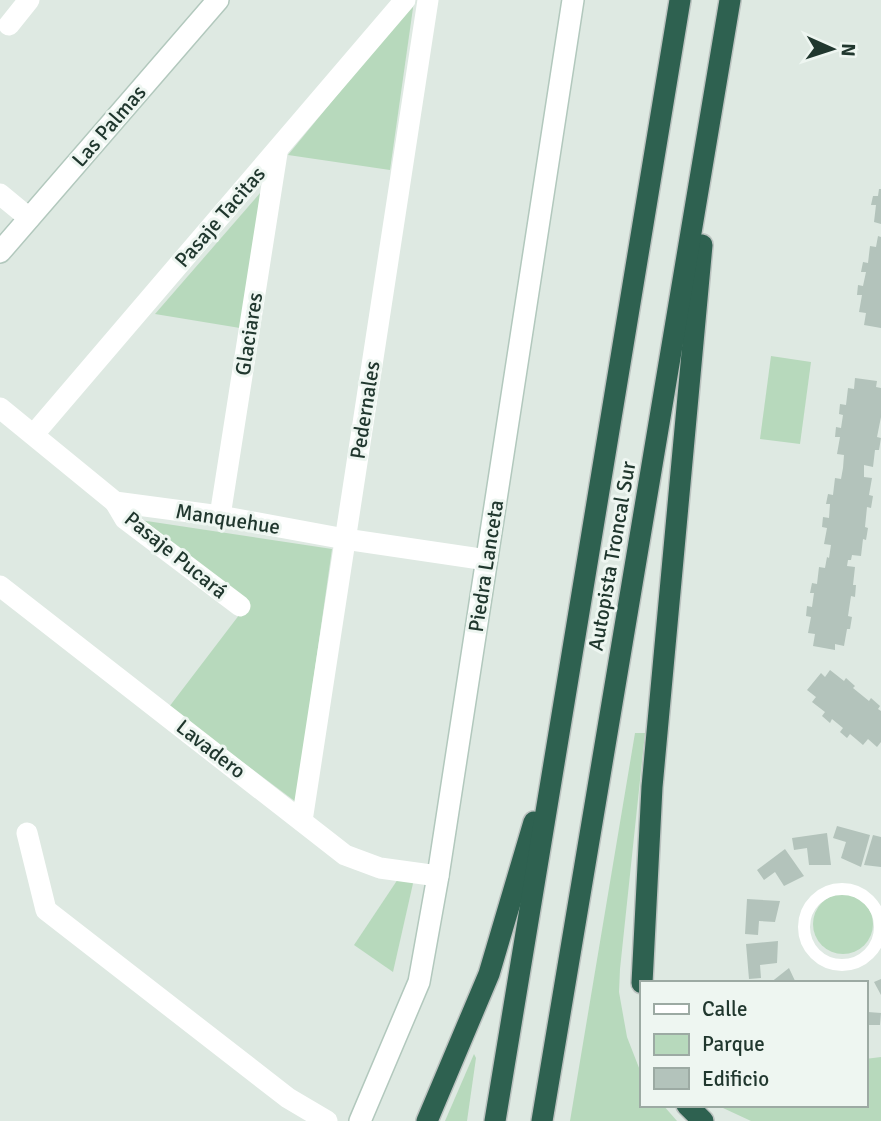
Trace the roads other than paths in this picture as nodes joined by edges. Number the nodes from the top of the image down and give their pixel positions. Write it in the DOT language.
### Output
graph roads {
  1 [pos="29,0"];
  2 [pos="218,0"];
  3 [pos="405,0"];
  4 [pos="428,0"];
  5 [pos="573,0"];
  6 [pos="681,0"];
  7 [pos="730,0"];
  8 [pos="3,26"];
  9 [pos="716,83"];
  10 [pos="277,151"];
  11 [pos="0,194"];
  12 [pos="29,218"];
  13 [pos="4,239"];
  14 [pos="0,408"];
  15 [pos="34,434"];
  16 [pos="115,502"];
  17 [pos="220,516"];
  18 [pos="345,539"];
  19 [pos="487,560"];
  20 [pos="0,586"];
  21 [pos="240,606"];
  22 [pos="562,729"];
  23 [pos="302,821"];
  24 [pos="27,833"];
  25 [pos="438,876"];
  26 [pos="878,904"];
  27 [pos="642,981"];
  28 [pos="689,1107"];
  29 [pos="327,1121"];
  30 [pos="360,1121"];
  31 [pos="428,1121"];
  32 [pos="495,1121"];
  33 [pos="542,1121"];
  34 [pos="703,1121"];
  1 -- 8 [label="street"];
  2 -- 12 [label="street, Las Palmas"];
  3 -- 10 [label="street, Pasaje Tacitas"];
  4 -- 18 [label="street, Pedernales"];
  5 -- 19 [label="street, Piedra Lanceta"];
  6 -- 22 [label="highway, Autopista Troncal Sur"];
  7 -- 9 [label="highway, Autopista Troncal Sur"];
  9 -- 27 [label="highway"];
  9 -- 33 [label="highway, Autopista Troncal Sur"];
  10 -- 15 [label="street, Pasaje Tacitas"];
  10 -- 17 [label="street, Glaciares"];
  11 -- 12 [label="street"];
  12 -- 13 [label="street, Las Palmas"];
  14 -- 15 [label="street"];
  15 -- 16 [label="street"];
  16 -- 17 [label="street, Manquehue"];
  16 -- 21 [label="street, Pasaje Pucará"];
  17 -- 18 [label="street, Manquehue"];
  18 -- 19 [label="street, Manquehue"];
  18 -- 23 [label="street, Pedernales"];
  19 -- 25 [label="street, Piedra Lanceta"];
  20 -- 23 [label="street, Lavadero"];
  22 -- 31 [label="highway"];
  22 -- 32 [label="highway, Autopista Troncal Sur"];
  23 -- 25 [label="street, Lavadero"];
  24 -- 29 [label="street"];
  25 -- 30 [label="street, Piedra Lanceta"];
  26 -- 26 [label="lane"];
  28 -- 34 [label="highway"];
}
